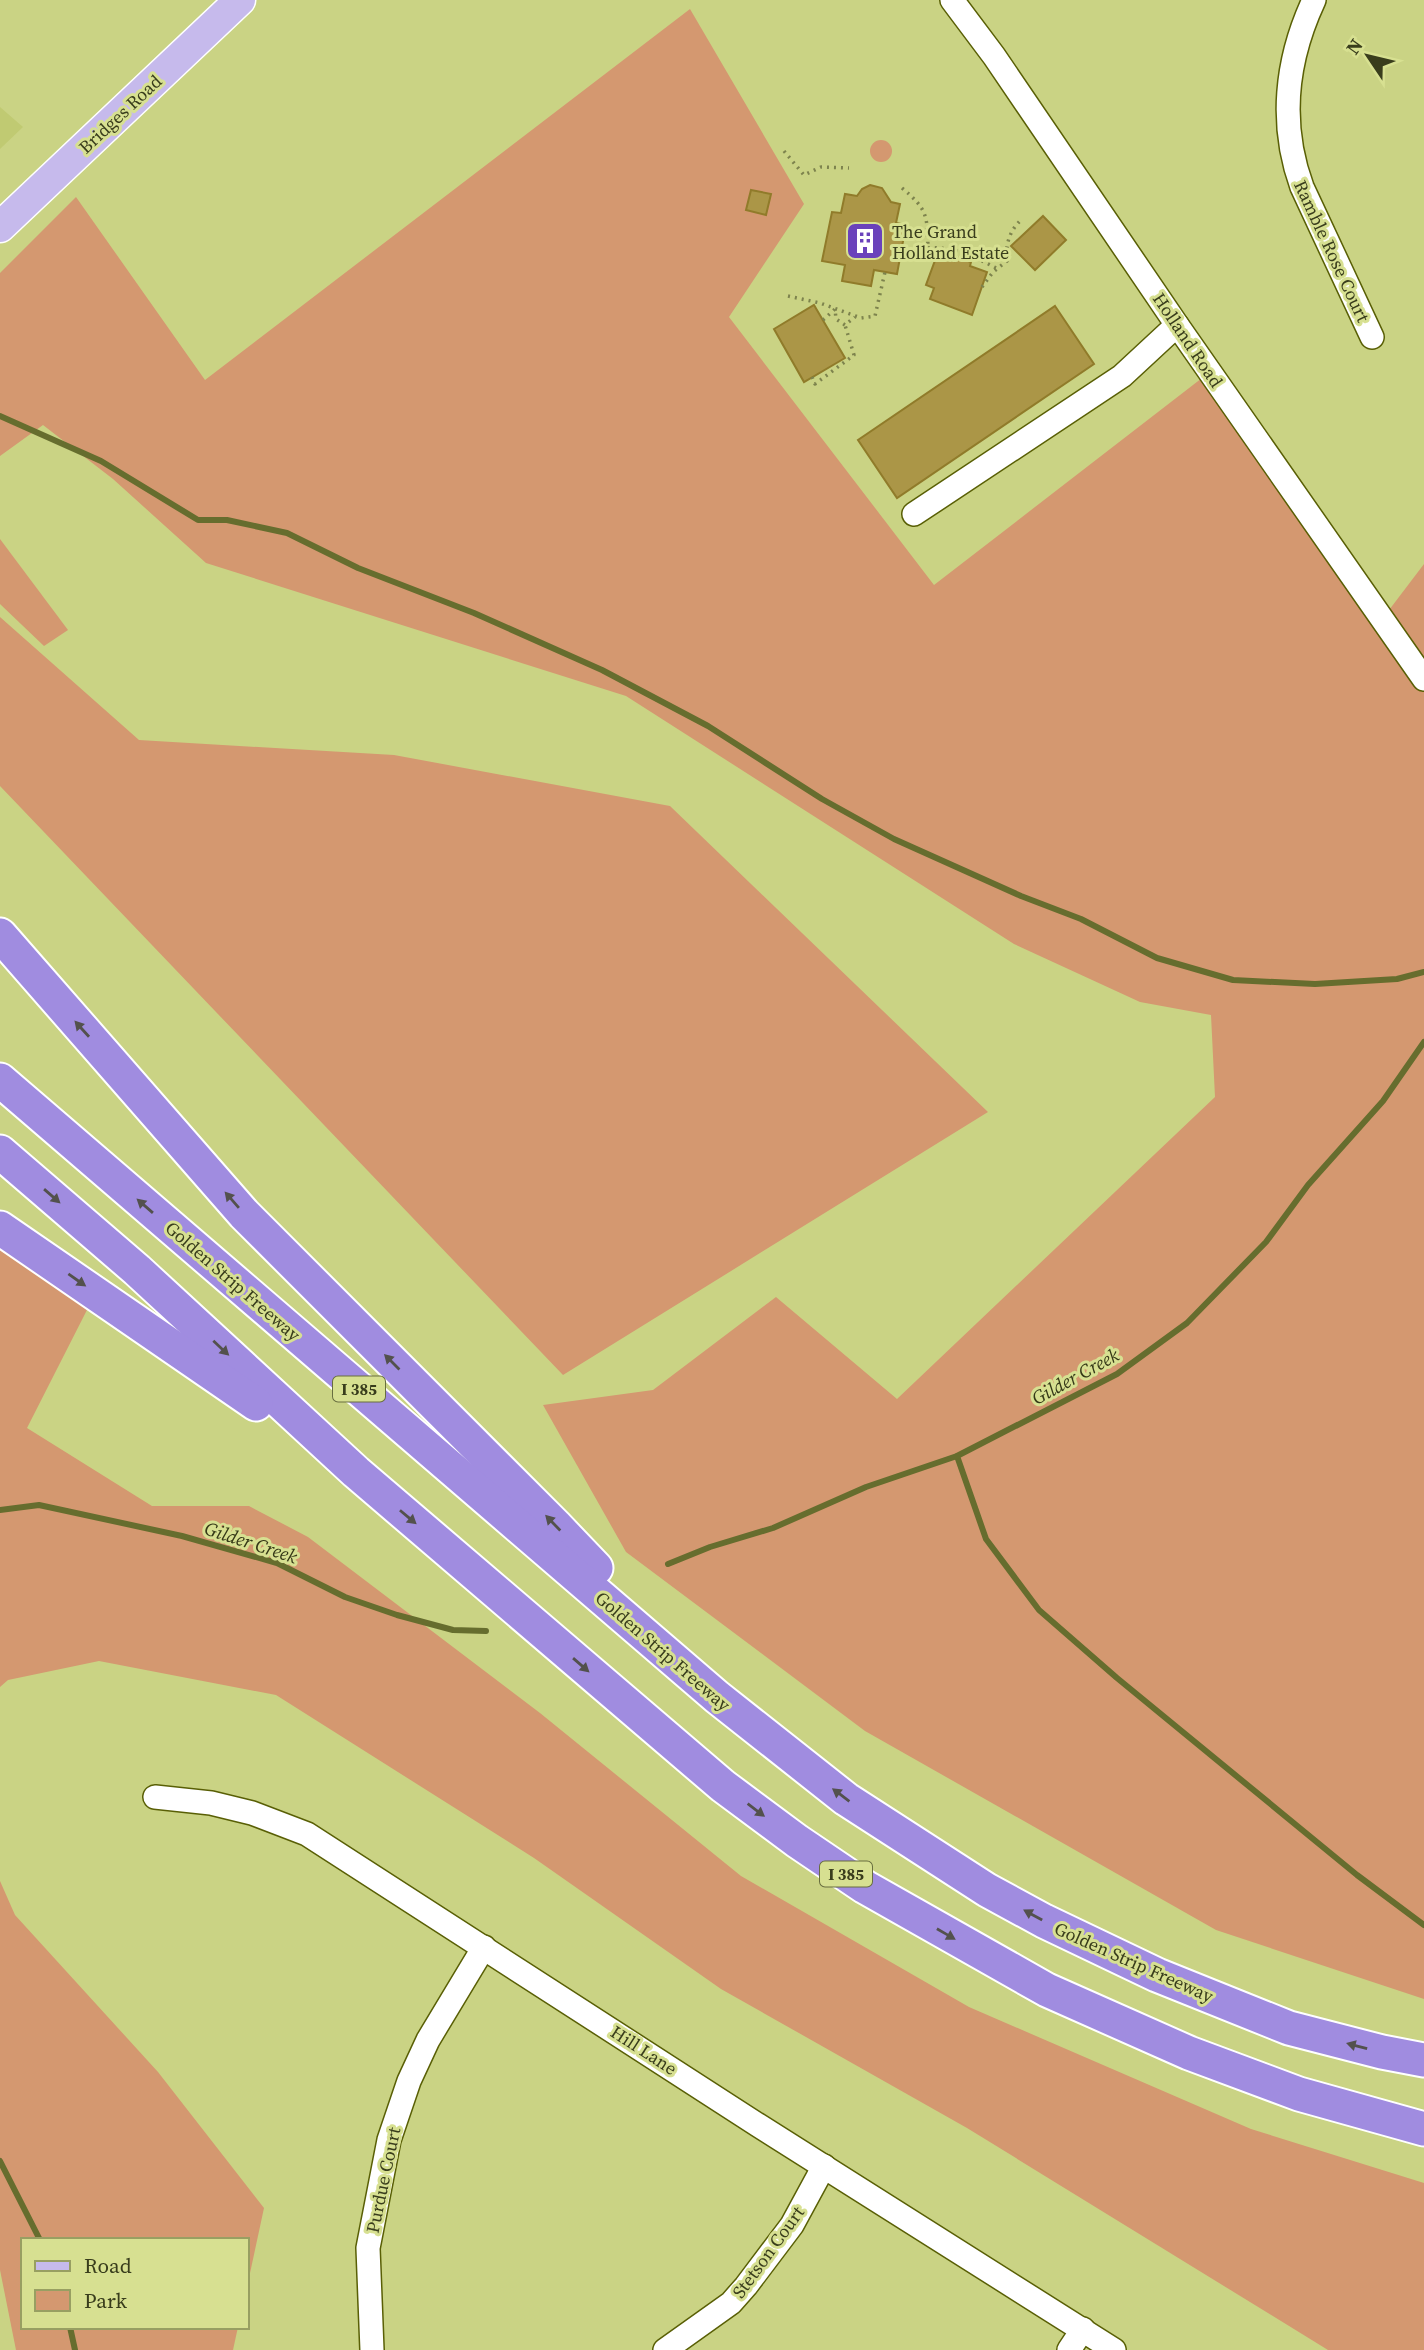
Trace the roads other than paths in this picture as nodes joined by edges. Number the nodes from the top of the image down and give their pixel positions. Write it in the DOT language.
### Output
graph roads {
  1 [pos="240,0"];
  2 [pos="952,0"];
  3 [pos="1314,0"];
  4 [pos="0,227"];
  5 [pos="1177,325"];
  6 [pos="1372,337"];
  7 [pos="914,514"];
  8 [pos="1424,679"];
  9 [pos="0,935"];
  10 [pos="0,1080"];
  11 [pos="0,1152"];
  12 [pos="0,1228"];
  13 [pos="356,1472"];
  14 [pos="717,1698"];
  15 [pos="155,1797"];
  16 [pos="484,1947"];
  17 [pos="1424,2060"];
  18 [pos="1424,2129"];
  19 [pos="824,2166"];
  20 [pos="1083,2329"];
  21 [pos="372,2350"];
  22 [pos="665,2350"];
  23 [pos="1069,2350"];
  24 [pos="1115,2350"];
  1 -- 4 [label="main road, Bridges Road"];
  2 -- 5 [label="street, Holland Road"];
  3 -- 6 [label="street, Ramble Rose Court"];
  5 -- 7 [label="street"];
  5 -- 8 [label="street, Holland Road"];
  14 -- 9 [label="highway, one-way"];
  14 -- 10 [label="highway, Golden Strip Freeway / I 385, one-way"];
  11 -- 13 [label="highway, I 385, one-way"];
  12 -- 13 [label="highway, one-way"];
  13 -- 18 [label="highway, I 385, one-way"];
  17 -- 14 [label="highway, Golden Strip Freeway / I 385, one-way"];
  15 -- 16 [label="street, Hill Lane"];
  16 -- 19 [label="street, Hill Lane"];
  16 -- 21 [label="street, Purdue Court"];
  19 -- 20 [label="street, Hill Lane"];
  19 -- 22 [label="street, Stetson Court"];
  20 -- 23 [label="street"];
  20 -- 24 [label="street, Hill Lane"];
}
